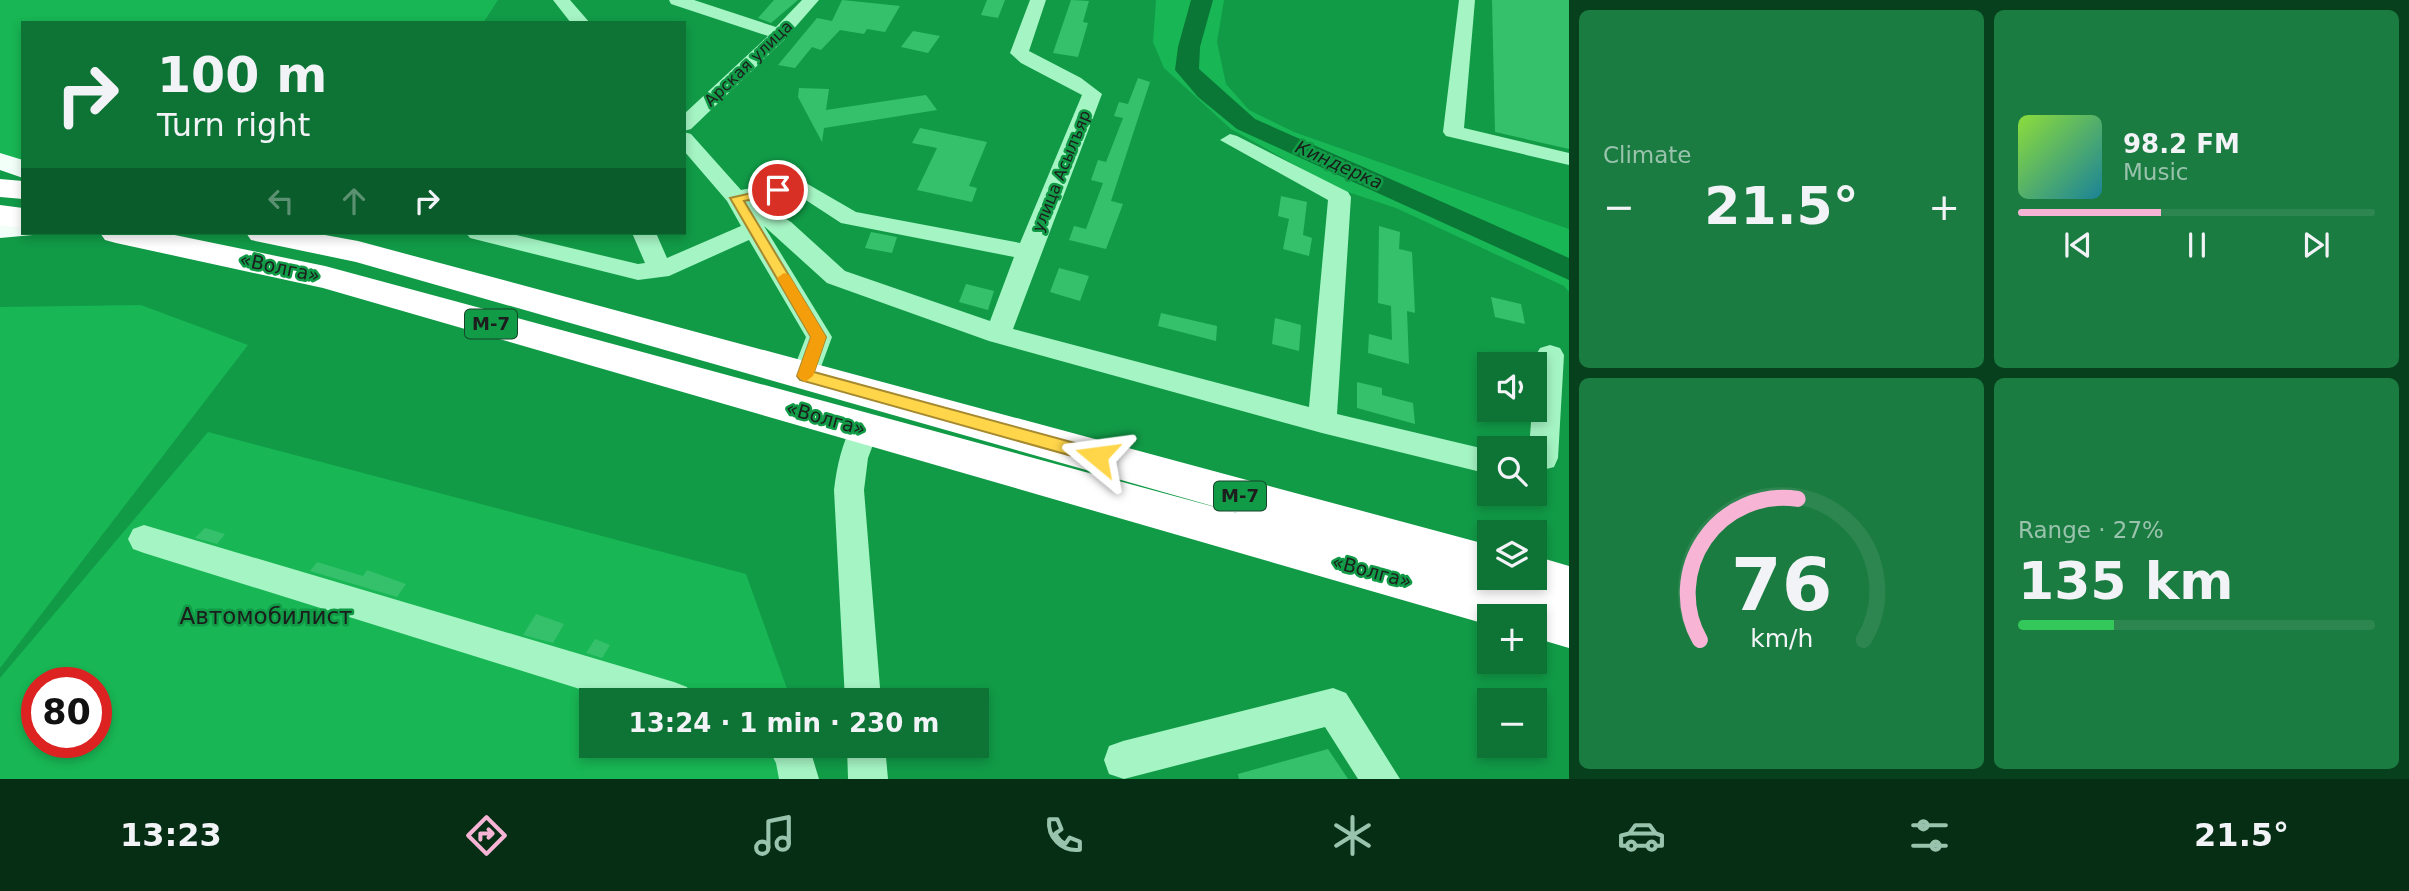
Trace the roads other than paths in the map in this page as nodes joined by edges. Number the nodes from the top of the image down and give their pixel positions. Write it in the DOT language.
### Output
graph roads {
  1 [pos="561,0"];
  2 [pos="677,0"];
  3 [pos="811,0"];
  4 [pos="1038,0"];
  5 [pos="1467,0"];
  6 [pos="579,21"];
  7 [pos="780,34"];
  8 [pos="686,123"];
  9 [pos="1230,140"];
  10 [pos="689,151"];
  11 [pos="1569,159"];
  12 [pos="0,161"];
  13 [pos="21,169"];
  14 [pos="0,188"];
  15 [pos="21,190"];
  16 [pos="736,198"];
  17 [pos="0,215"];
  18 [pos="21,218"];
  19 [pos="21,228"];
  20 [pos="0,229"];
  21 [pos="754,229"];
  22 [pos="126,235"];
  23 [pos="272,235"];
  24 [pos="486,235"];
  25 [pos="645,235"];
  26 [pos="1028,252"];
  27 [pos="660,270"];
  28 [pos="998,334"];
  29 [pos="1550,355"];
  30 [pos="805,376"];
  31 [pos="1322,422"];
  32 [pos="863,429"];
  33 [pos="1544,436"];
  34 [pos="1477,459"];
  35 [pos="144,539"];
  36 [pos="1477,562"];
  37 [pos="1547,581"];
  38 [pos="1569,587"];
  39 [pos="1491,604"];
  40 [pos="1547,620"];
  41 [pos="1569,626"];
  42 [pos="634,688"];
  43 [pos="862,688"];
  44 [pos="794,758"];
  45 [pos="867,758"];
  46 [pos="1122,760"];
  47 [pos="799,779"];
  48 [pos="868,779"];
  49 [pos="1380,779"];
  1 -- 6 [label="street"];
  2 -- 7 [label="street"];
  3 -- 7 [label="street, Арская улица"];
  4 -- 26 [label="street, улица Асылъяр"];
  5 -- 11 [label="street"];
  7 -- 8 [label="street, Арская улица"];
  9 -- 31 [label="street"];
  10 -- 16 [label="street"];
  12 -- 13 [label="main road"];
  14 -- 15 [label="highway"];
  16 -- 21 [label="street"];
  16 -- 26 [label="street, улица Асылъяр"];
  16 -- 28 [label="street"];
  17 -- 18 [label="highway"];
  19 -- 20 [label="main road"];
  21 -- 27 [label="street"];
  21 -- 30 [label="street"];
  22 -- 32 [label="highway, «Волга» / М-7"];
  23 -- 30 [label="highway, «Волга» / М-7"];
  24 -- 27 [label="street"];
  25 -- 27 [label="street"];
  26 -- 28 [label="street"];
  28 -- 31 [label="street"];
  29 -- 33 [label="street"];
  30 -- 36 [label="highway, «Волга» / М-7"];
  31 -- 34 [label="street"];
  32 -- 39 [label="highway, «Волга» / М-7"];
  32 -- 43 [label="street"];
  35 -- 42 [label="street"];
  37 -- 38 [label="highway"];
  40 -- 41 [label="highway, «Волга» / М-7"];
  44 -- 47 [label="street"];
  45 -- 48 [label="street"];
  46 -- 49 [label="street"];
}
